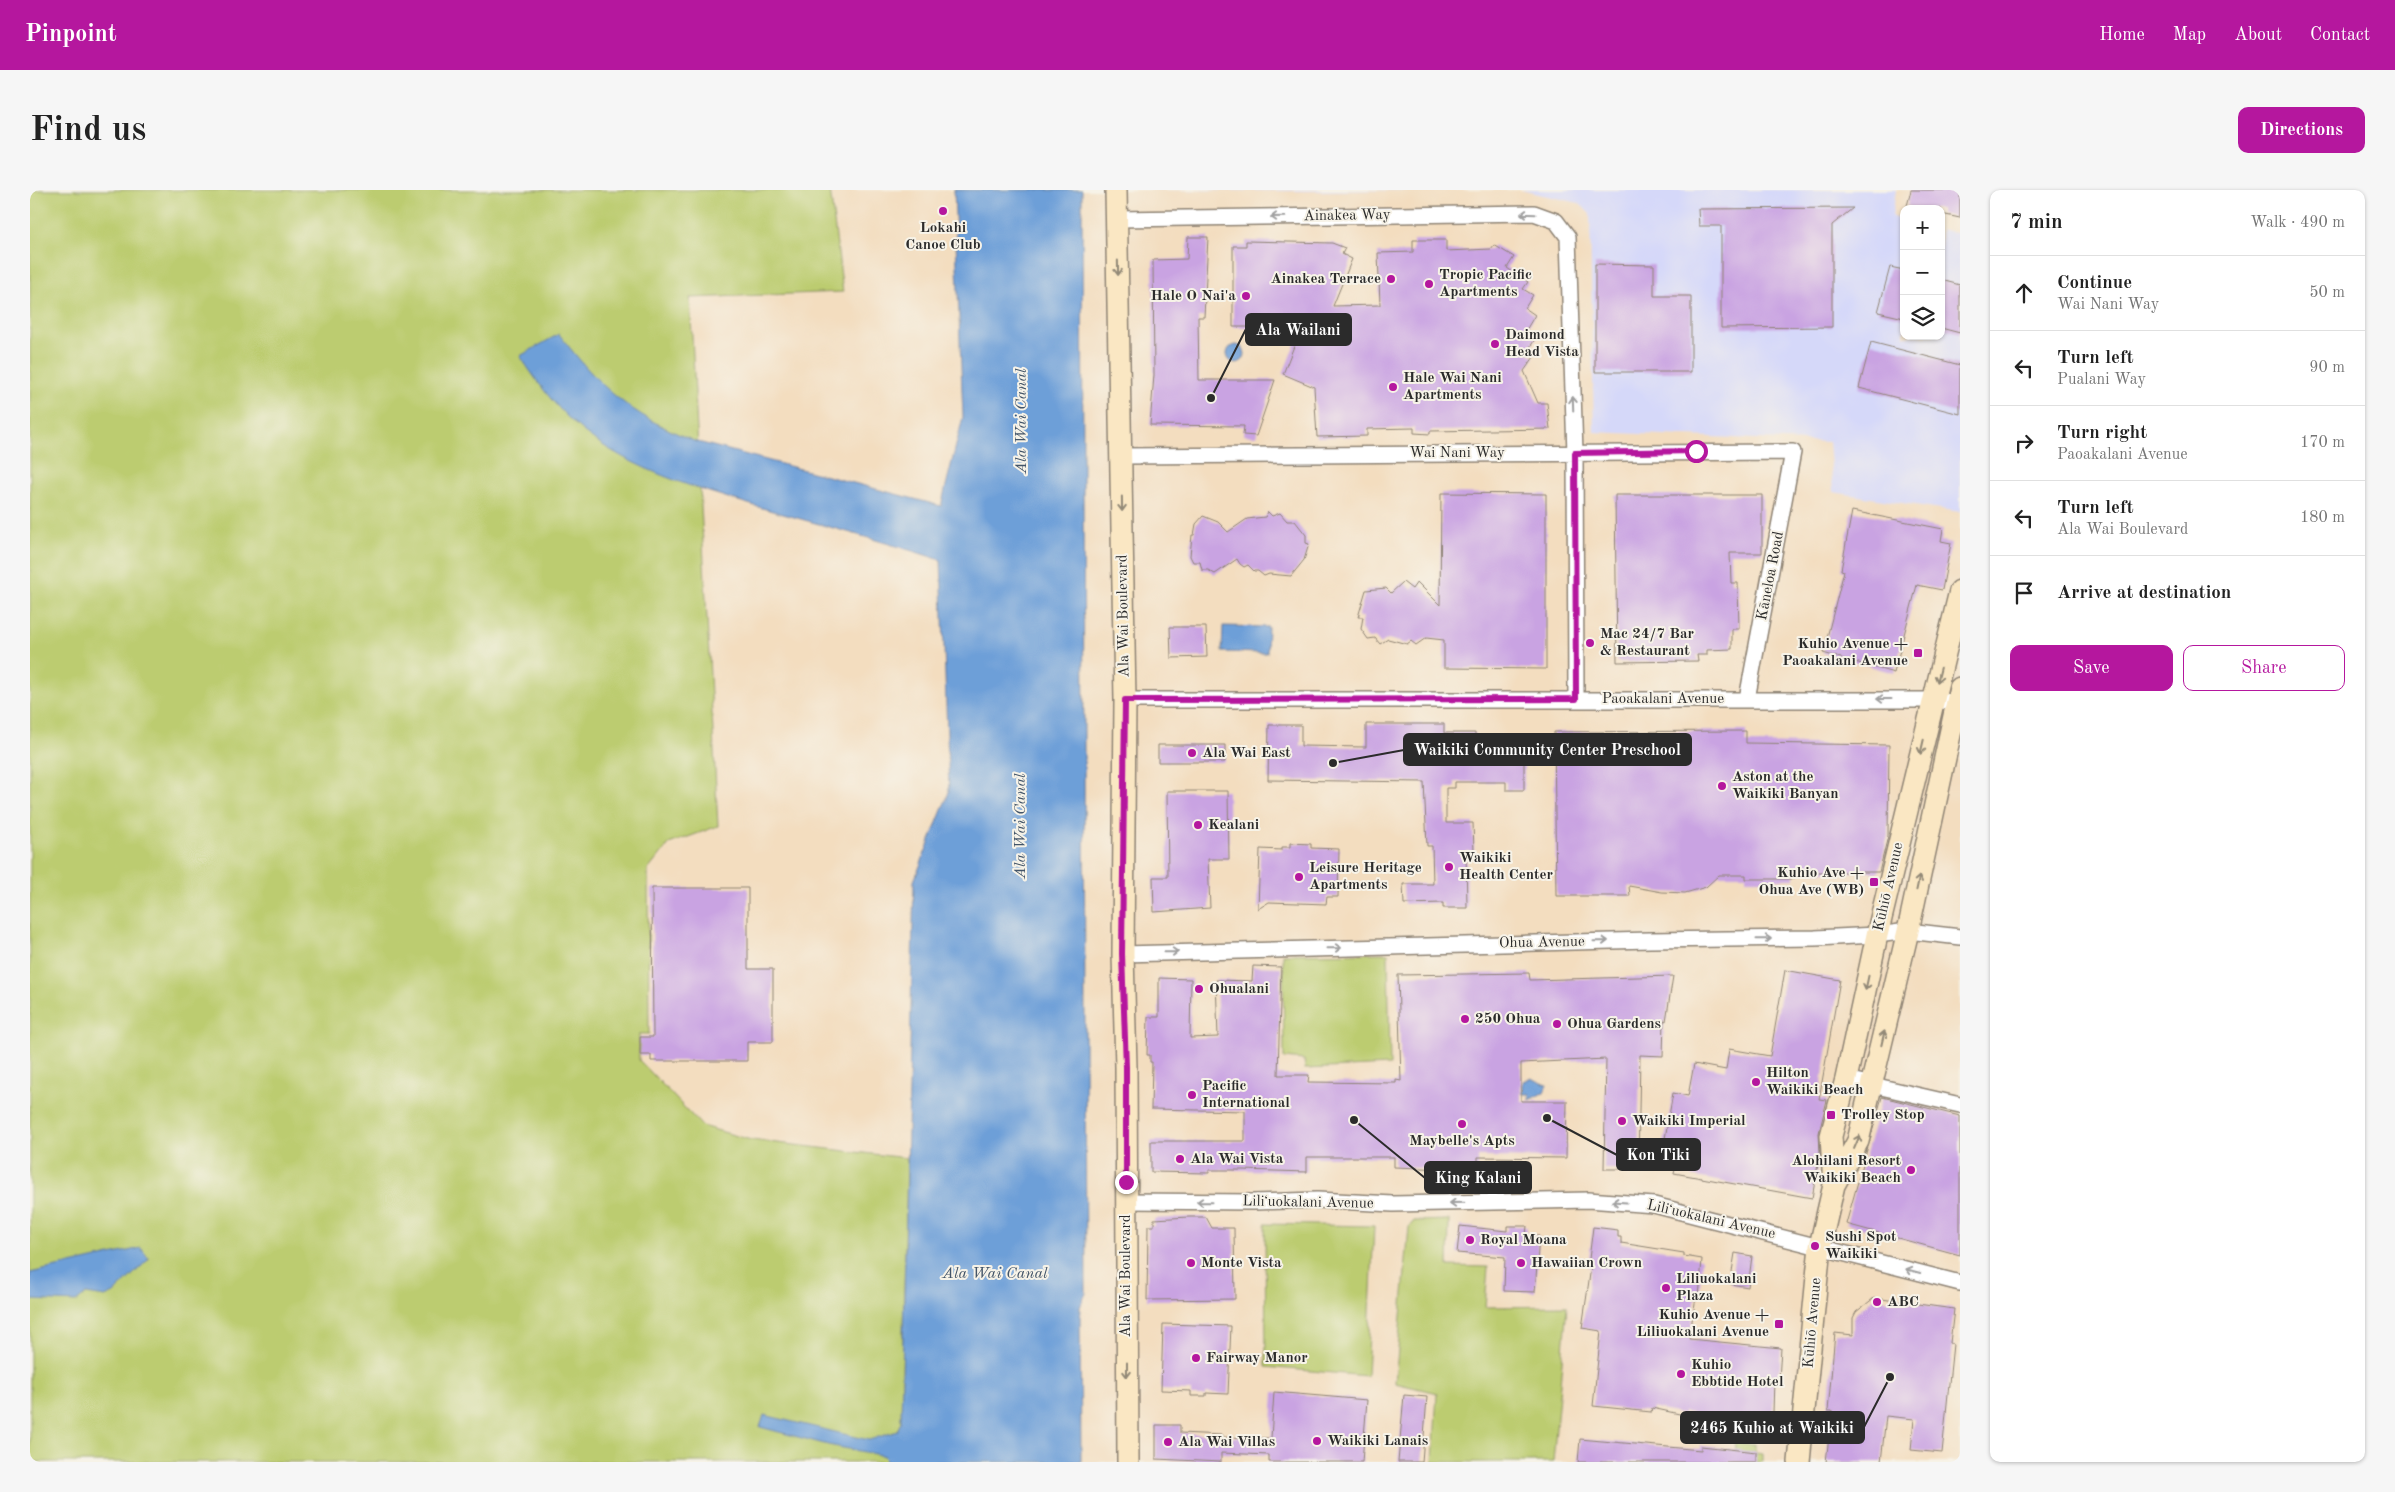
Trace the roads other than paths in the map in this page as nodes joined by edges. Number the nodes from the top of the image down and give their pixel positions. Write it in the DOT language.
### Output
graph roads {
  1 [pos="1116,190"];
  2 [pos="1117,219"];
  3 [pos="1794,452"];
  4 [pos="1575,453"];
  5 [pos="1121,456"];
  6 [pos="1960,590"];
  7 [pos="1959,698"];
  8 [pos="1576,699"];
  9 [pos="1747,699"];
  10 [pos="1125,700"];
  11 [pos="1933,700"];
  12 [pos="1908,931"];
  13 [pos="1878,936"];
  14 [pos="1960,937"];
  15 [pos="1122,954"];
  16 [pos="1846,1079"];
  17 [pos="1872,1085"];
  18 [pos="1960,1105"];
  19 [pos="1834,1185"];
  20 [pos="1126,1201"];
  21 [pos="1820,1246"];
  22 [pos="1960,1283"];
  23 [pos="1128,1462"];
  24 [pos="1799,1462"];
  1 -- 2 [label="street, Ala Wai Boulevard"];
  4 -- 2 [label="street, Ainakea Way, one-way"];
  2 -- 5 [label="street, Ala Wai Boulevard, one-way"];
  3 -- 4 [label="street, Wai Nani Way"];
  3 -- 9 [label="street, Kāneloa Road"];
  4 -- 5 [label="street, Wai Nani Way"];
  4 -- 8 [label="street"];
  5 -- 10 [label="street, Ala Wai Boulevard, one-way"];
  6 -- 11 [label="street, Kūhiō Avenue, one-way"];
  7 -- 11 [label="street, Paoakalani Avenue"];
  12 -- 7 [label="street, Kūhiō Avenue, one-way"];
  8 -- 9 [label="street, Paoakalani Avenue"];
  8 -- 10 [label="street, Paoakalani Avenue"];
  11 -- 9 [label="street, Paoakalani Avenue, one-way"];
  10 -- 15 [label="street, Ala Wai Boulevard"];
  11 -- 13 [label="street, Kūhiō Avenue, one-way"];
  12 -- 13 [label="street, Ohua Avenue"];
  12 -- 14 [label="street, Ohua Avenue"];
  17 -- 12 [label="street, Kūhiō Avenue, one-way"];
  15 -- 13 [label="street, Ohua Avenue, one-way"];
  13 -- 16 [label="street, Kūhiō Avenue, one-way"];
  15 -- 20 [label="street, Ala Wai Boulevard"];
  16 -- 17 [label="street"];
  16 -- 19 [label="street, Kūhiō Avenue"];
  17 -- 18 [label="street"];
  19 -- 17 [label="street, Kūhiō Avenue, one-way"];
  19 -- 21 [label="street, Kūhiō Avenue"];
  21 -- 20 [label="street, Liliʻuokalani Avenue, one-way"];
  20 -- 23 [label="street, Ala Wai Boulevard, one-way"];
  22 -- 21 [label="street, Liliʻuokalani Avenue, one-way"];
  21 -- 24 [label="street, Kūhiō Avenue"];
}
